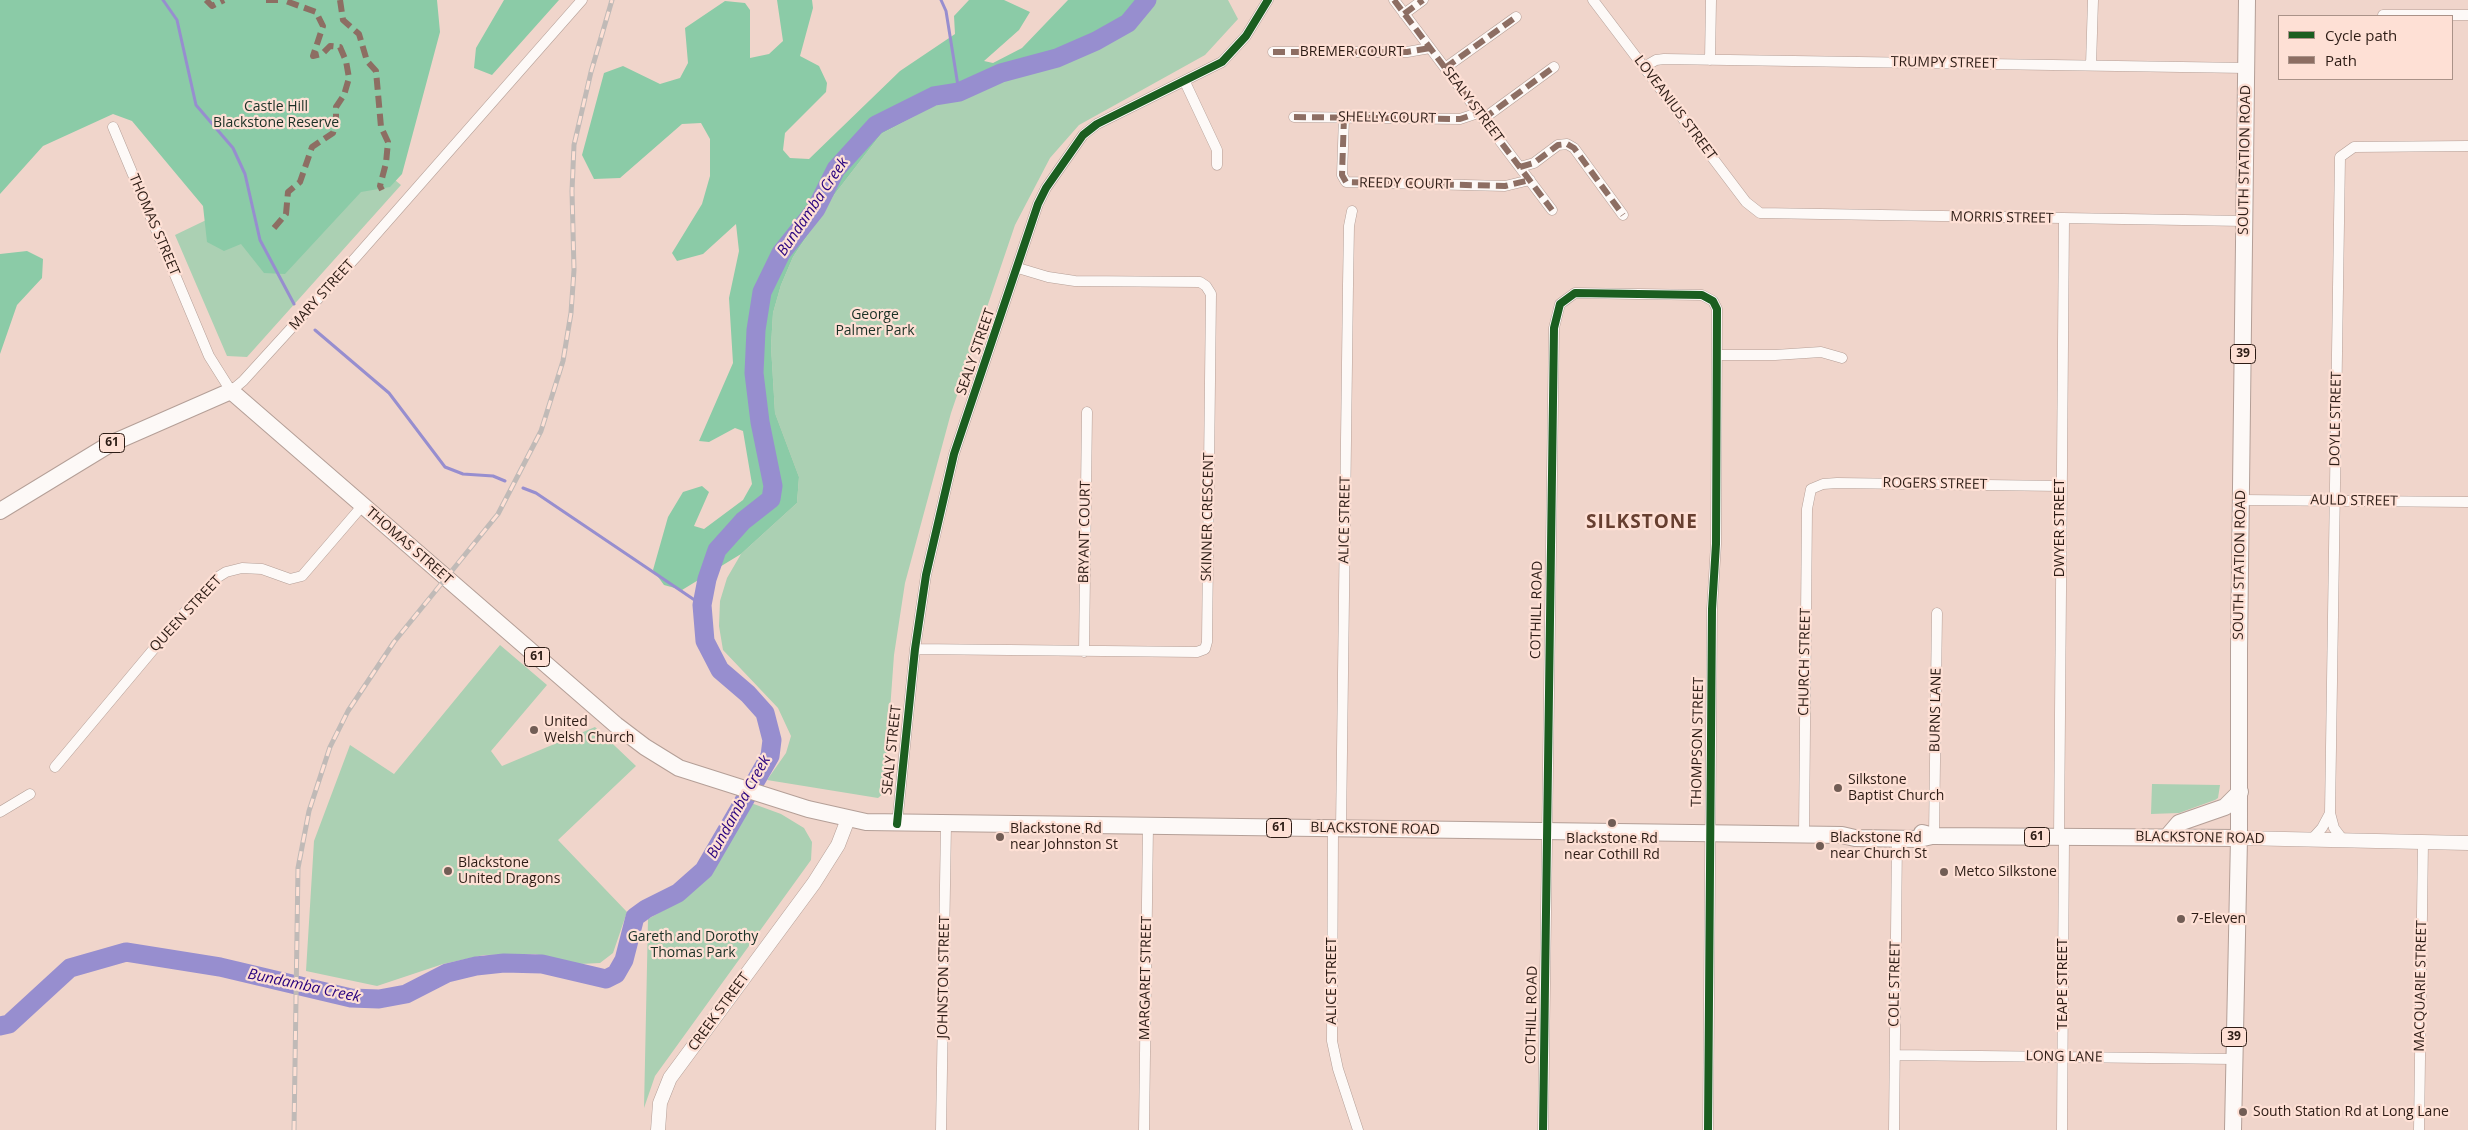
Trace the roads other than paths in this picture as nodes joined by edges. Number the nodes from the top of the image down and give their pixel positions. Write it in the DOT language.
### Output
graph roads {
  1 [pos="582,0"];
  2 [pos="1268,0"];
  3 [pos="1394,0"];
  4 [pos="1423,0"];
  5 [pos="1593,0"];
  6 [pos="1711,0"];
  7 [pos="2092,0"];
  8 [pos="2247,0"];
  9 [pos="1404,14"];
  10 [pos="2383,15"];
  11 [pos="2468,15"];
  12 [pos="1516,17"];
  13 [pos="1430,48"];
  14 [pos="1273,52"];
  15 [pos="1710,60"];
  16 [pos="2091,65"];
  17 [pos="1554,67"];
  18 [pos="1644,67"];
  19 [pos="1445,68"];
  20 [pos="2246,68"];
  21 [pos="1185,82"];
  22 [pos="1480,116"];
  23 [pos="1294,117"];
  24 [pos="1344,117"];
  25 [pos="112,127"];
  26 [pos="2468,146"];
  27 [pos="1217,165"];
  28 [pos="1520,167"];
  29 [pos="1530,180"];
  30 [pos="1552,210"];
  31 [pos="1352,211"];
  32 [pos="1760,214"];
  33 [pos="1623,215"];
  34 [pos="2064,219"];
  35 [pos="2244,221"];
  36 [pos="1018,268"];
  37 [pos="1718,355"];
  38 [pos="1842,358"];
  39 [pos="232,391"];
  40 [pos="1087,412"];
  41 [pos="2060,486"];
  42 [pos="1811,490"];
  43 [pos="2241,500"];
  44 [pos="2335,501"];
  45 [pos="2468,502"];
  46 [pos="363,506"];
  47 [pos="0,511"];
  48 [pos="1937,613"];
  49 [pos="915,649"];
  50 [pos="1084,652"];
  51 [pos="55,767"];
  52 [pos="2240,792"];
  53 [pos="30,794"];
  54 [pos="0,812"];
  55 [pos="2330,813"];
  56 [pos="848,819"];
  57 [pos="897,824"];
  58 [pos="946,824"];
  59 [pos="1148,826"];
  60 [pos="1337,829"];
  61 [pos="1547,831"];
  62 [pos="1710,833"];
  63 [pos="1804,835"];
  64 [pos="1842,835"];
  65 [pos="1933,836"];
  66 [pos="2168,837"];
  67 [pos="1897,838"];
  68 [pos="2061,838"];
  69 [pos="2239,838"];
  70 [pos="2312,839"];
  71 [pos="2343,840"];
  72 [pos="2423,842"];
  73 [pos="2468,843"];
  74 [pos="1895,1055"];
  75 [pos="2063,1057"];
  76 [pos="2234,1058"];
  77 [pos="658,1130"];
  78 [pos="941,1130"];
  79 [pos="1144,1130"];
  80 [pos="1358,1130"];
  81 [pos="1543,1130"];
  82 [pos="1708,1130"];
  83 [pos="1894,1130"];
  84 [pos="2062,1130"];
  85 [pos="2233,1130"];
  86 [pos="2419,1130"];
  1 -- 39 [label="street, MARY STREET"];
  2 -- 21 [label="street, SEALY STREET"];
  3 -- 9 [label="street, SEALY STREET"];
  4 -- 9 [label="street"];
  5 -- 18 [label="street, LOVEANIUS STREET"];
  6 -- 15 [label="street"];
  7 -- 16 [label="street"];
  8 -- 20 [label="main road, SOUTH STATION ROAD / 39"];
  9 -- 13 [label="street, SEALY STREET"];
  10 -- 11 [label="street"];
  12 -- 19 [label="street"];
  13 -- 14 [label="street, BREMER COURT"];
  13 -- 19 [label="street, SEALY STREET"];
  15 -- 16 [label="street, TRUMPY STREET"];
  15 -- 18 [label="street, TRUMPY STREET"];
  16 -- 20 [label="street, TRUMPY STREET"];
  17 -- 22 [label="street, SHELLY COURT"];
  18 -- 32 [label="street, LOVEANIUS STREET"];
  19 -- 22 [label="street, SEALY STREET"];
  20 -- 35 [label="main road, SOUTH STATION ROAD / 39"];
  21 -- 27 [label="street"];
  21 -- 36 [label="street, SEALY STREET"];
  22 -- 24 [label="street, SHELLY COURT"];
  22 -- 28 [label="street, SEALY STREET"];
  23 -- 24 [label="street, SHELLY COURT"];
  24 -- 29 [label="street, REEDY COURT"];
  25 -- 39 [label="street, THOMAS STREET"];
  26 -- 44 [label="street, DOYLE STREET"];
  28 -- 29 [label="street, SEALY STREET"];
  28 -- 33 [label="street"];
  29 -- 30 [label="street, SEALY STREET"];
  31 -- 60 [label="street, ALICE STREET"];
  32 -- 34 [label="street, MORRIS STREET"];
  34 -- 35 [label="street, MORRIS STREET"];
  34 -- 41 [label="street, DWYER STREET"];
  35 -- 43 [label="main road, SOUTH STATION ROAD / 39"];
  36 -- 49 [label="street, SEALY STREET"];
  36 -- 50 [label="street, SKINNER CRESCENT"];
  37 -- 38 [label="street"];
  37 -- 61 [label="street, COTHILL ROAD"];
  37 -- 62 [label="street, THOMPSON STREET"];
  39 -- 46 [label="main road, THOMAS STREET / 61"];
  39 -- 47 [label="main road, MARY STREET / 61"];
  40 -- 50 [label="street, BRYANT COURT"];
  41 -- 42 [label="street, ROGERS STREET"];
  41 -- 68 [label="street, DWYER STREET"];
  42 -- 63 [label="street, CHURCH STREET"];
  43 -- 44 [label="street, AULD STREET"];
  43 -- 52 [label="main road, SOUTH STATION ROAD / 39"];
  44 -- 45 [label="street, AULD STREET"];
  44 -- 55 [label="street, DOYLE STREET"];
  46 -- 51 [label="street, QUEEN STREET"];
  46 -- 56 [label="main road, THOMAS STREET / 61"];
  48 -- 65 [label="street, BURNS LANE"];
  49 -- 50 [label="street, SKINNER CRESCENT"];
  49 -- 57 [label="street, SEALY STREET"];
  52 -- 66 [label="main road"];
  52 -- 69 [label="main road, SOUTH STATION ROAD / 39"];
  53 -- 54 [label="street"];
  55 -- 70 [label="street"];
  55 -- 71 [label="street, DOYLE STREET"];
  56 -- 57 [label="main road, BLACKSTONE ROAD / 61"];
  56 -- 77 [label="main road, CREEK STREET"];
  57 -- 58 [label="main road, BLACKSTONE ROAD / 61"];
  58 -- 59 [label="main road, BLACKSTONE ROAD / 61"];
  58 -- 78 [label="street, JOHNSTON STREET"];
  59 -- 60 [label="main road, BLACKSTONE ROAD / 61"];
  59 -- 79 [label="street, MARGARET STREET"];
  60 -- 61 [label="main road, BLACKSTONE ROAD / 61"];
  60 -- 80 [label="street, ALICE STREET"];
  61 -- 62 [label="main road, BLACKSTONE ROAD / 61"];
  61 -- 81 [label="street, COTHILL ROAD"];
  62 -- 63 [label="main road, BLACKSTONE ROAD / 61"];
  62 -- 82 [label="street, THOMPSON STREET"];
  63 -- 64 [label="main road, BLACKSTONE ROAD / 61"];
  64 -- 65 [label="main road, BLACKSTONE ROAD / 61"];
  64 -- 67 [label="main road, BLACKSTONE ROAD / 61"];
  65 -- 67 [label="main road, BLACKSTONE ROAD / 61"];
  65 -- 68 [label="main road, BLACKSTONE ROAD / 61"];
  66 -- 68 [label="main road, BLACKSTONE ROAD / 61"];
  66 -- 69 [label="main road, BLACKSTONE ROAD / 61"];
  67 -- 74 [label="street, COLE STREET"];
  68 -- 75 [label="street, TEAPE STREET"];
  69 -- 70 [label="main road, BLACKSTONE ROAD"];
  69 -- 76 [label="main road, SOUTH STATION ROAD / 39"];
  70 -- 71 [label="main road, BLACKSTONE ROAD"];
  71 -- 72 [label="main road, BLACKSTONE ROAD"];
  72 -- 73 [label="main road, BLACKSTONE ROAD"];
  72 -- 86 [label="street, MACQUARIE STREET"];
  74 -- 75 [label="street, LONG LANE"];
  74 -- 83 [label="street, COLE STREET"];
  75 -- 76 [label="street, LONG LANE"];
  75 -- 84 [label="street, TEAPE STREET"];
  76 -- 85 [label="main road, SOUTH STATION ROAD / 39"];
}
